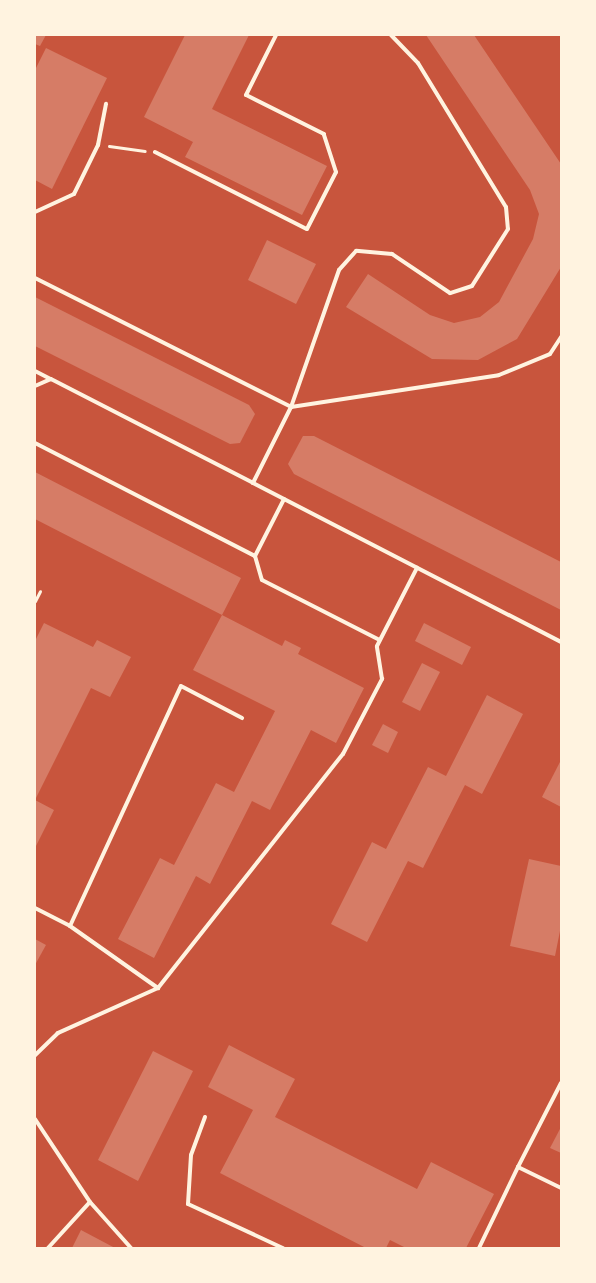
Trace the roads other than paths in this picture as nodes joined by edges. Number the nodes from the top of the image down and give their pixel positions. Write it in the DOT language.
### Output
graph roads {
  1 [pos="276,35"];
  2 [pos="391,35"];
  3 [pos="106,104"];
  4 [pos="155,152"];
  5 [pos="35,212"];
  6 [pos="35,278"];
  7 [pos="561,337"];
  8 [pos="35,371"];
  9 [pos="51,379"];
  10 [pos="35,386"];
  11 [pos="291,407"];
  12 [pos="35,444"];
  13 [pos="252,482"];
  14 [pos="284,499"];
  15 [pos="255,556"];
  16 [pos="417,568"];
  17 [pos="380,640"];
  18 [pos="561,642"];
  19 [pos="242,718"];
  20 [pos="35,908"];
  21 [pos="70,926"];
  22 [pos="158,988"];
  23 [pos="35,1056"];
  24 [pos="561,1083"];
  25 [pos="205,1117"];
  26 [pos="35,1119"];
  27 [pos="518,1167"];
  28 [pos="561,1188"];
  29 [pos="90,1202"];
  30 [pos="48,1248"];
  31 [pos="130,1248"];
  32 [pos="283,1248"];
  33 [pos="479,1248"];
  1 -- 4 [label="lane"];
  2 -- 11 [label="lane"];
  3 -- 5 [label="lane"];
  6 -- 11 [label="lane"];
  7 -- 11 [label="lane"];
  8 -- 9 [label="lane"];
  9 -- 10 [label="lane"];
  9 -- 13 [label="lane"];
  11 -- 13 [label="lane"];
  12 -- 15 [label="lane"];
  13 -- 14 [label="lane"];
  14 -- 15 [label="lane"];
  14 -- 16 [label="lane"];
  15 -- 17 [label="lane"];
  16 -- 17 [label="lane"];
  16 -- 18 [label="lane"];
  17 -- 22 [label="lane"];
  19 -- 21 [label="lane"];
  20 -- 21 [label="lane"];
  21 -- 22 [label="lane"];
  22 -- 23 [label="lane"];
  24 -- 27 [label="lane"];
  25 -- 32 [label="lane"];
  26 -- 29 [label="lane"];
  27 -- 28 [label="lane"];
  27 -- 33 [label="lane"];
  29 -- 30 [label="lane"];
  29 -- 31 [label="lane"];
}
